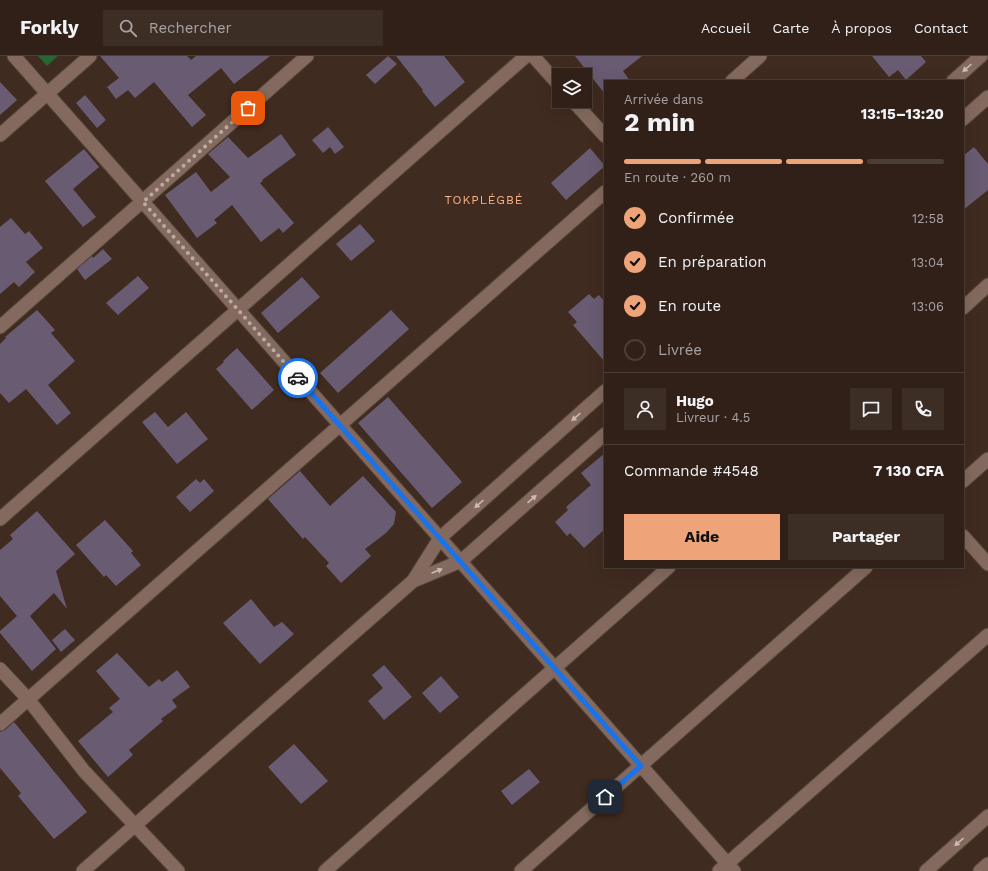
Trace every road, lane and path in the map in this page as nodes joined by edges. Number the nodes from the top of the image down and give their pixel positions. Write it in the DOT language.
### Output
graph roads {
  1 [pos="14,56"];
  2 [pos="90,56"];
  3 [pos="307,56"];
  4 [pos="526,56"];
  5 [pos="533,56"];
  6 [pos="760,56"];
  7 [pos="981,56"];
  8 [pos="552,77"];
  9 [pos="733,80"];
  10 [pos="954,80"];
  11 [pos="47,94"];
  12 [pos="988,97"];
  13 [pos="580,108"];
  14 [pos="964,118"];
  15 [pos="0,135"];
  16 [pos="604,135"];
  17 [pos="604,193"];
  18 [pos="143,202"];
  19 [pos="988,285"];
  20 [pos="964,307"];
  21 [pos="238,310"];
  22 [pos="0,328"];
  23 [pos="604,393"];
  24 [pos="340,425"];
  25 [pos="604,435"];
  26 [pos="988,460"];
  27 [pos="964,481"];
  28 [pos="0,519"];
  29 [pos="964,537"];
  30 [pos="440,538"];
  31 [pos="461,562"];
  32 [pos="988,564"];
  33 [pos="668,568"];
  34 [pos="865,568"];
  35 [pos="413,581"];
  36 [pos="988,635"];
  37 [pos="555,668"];
  38 [pos="0,669"];
  39 [pos="28,699"];
  40 [pos="0,724"];
  41 [pos="641,766"];
  42 [pos="988,816"];
  43 [pos="135,825"];
  44 [pos="988,864"];
  45 [pos="727,869"];
  46 [pos="83,871"];
  47 [pos="178,871"];
  48 [pos="325,871"];
  49 [pos="521,871"];
  50 [pos="926,871"];
  51 [pos="980,871"];
  1 -- 11 [label="street"];
  2 -- 11 [label="street"];
  3 -- 18 [label="street"];
  4 -- 21 [label="street"];
  5 -- 8 [label="street"];
  6 -- 9 [label="street"];
  7 -- 10 [label="street, one-way"];
  11 -- 15 [label="street"];
  11 -- 18 [label="street"];
  12 -- 14 [label="street"];
  13 -- 16 [label="street"];
  17 -- 24 [label="street"];
  18 -- 21 [label="street"];
  18 -- 22 [label="street"];
  19 -- 20 [label="street"];
  21 -- 24 [label="street"];
  21 -- 28 [label="street"];
  23 -- 30 [label="street, one-way"];
  24 -- 30 [label="street"];
  24 -- 39 [label="street"];
  31 -- 25 [label="street, one-way"];
  26 -- 27 [label="street"];
  29 -- 32 [label="street"];
  30 -- 31 [label="street"];
  30 -- 35 [label="street"];
  35 -- 31 [label="street, one-way"];
  31 -- 37 [label="street"];
  33 -- 37 [label="street"];
  34 -- 41 [label="street"];
  35 -- 43 [label="street"];
  36 -- 45 [label="street"];
  37 -- 41 [label="street"];
  37 -- 48 [label="street"];
  38 -- 39 [label="street"];
  39 -- 40 [label="street"];
  39 -- 43 [label="street"];
  41 -- 45 [label="street"];
  41 -- 49 [label="street"];
  42 -- 50 [label="street, one-way"];
  43 -- 46 [label="street"];
  43 -- 47 [label="street"];
  44 -- 51 [label="street"];
}
